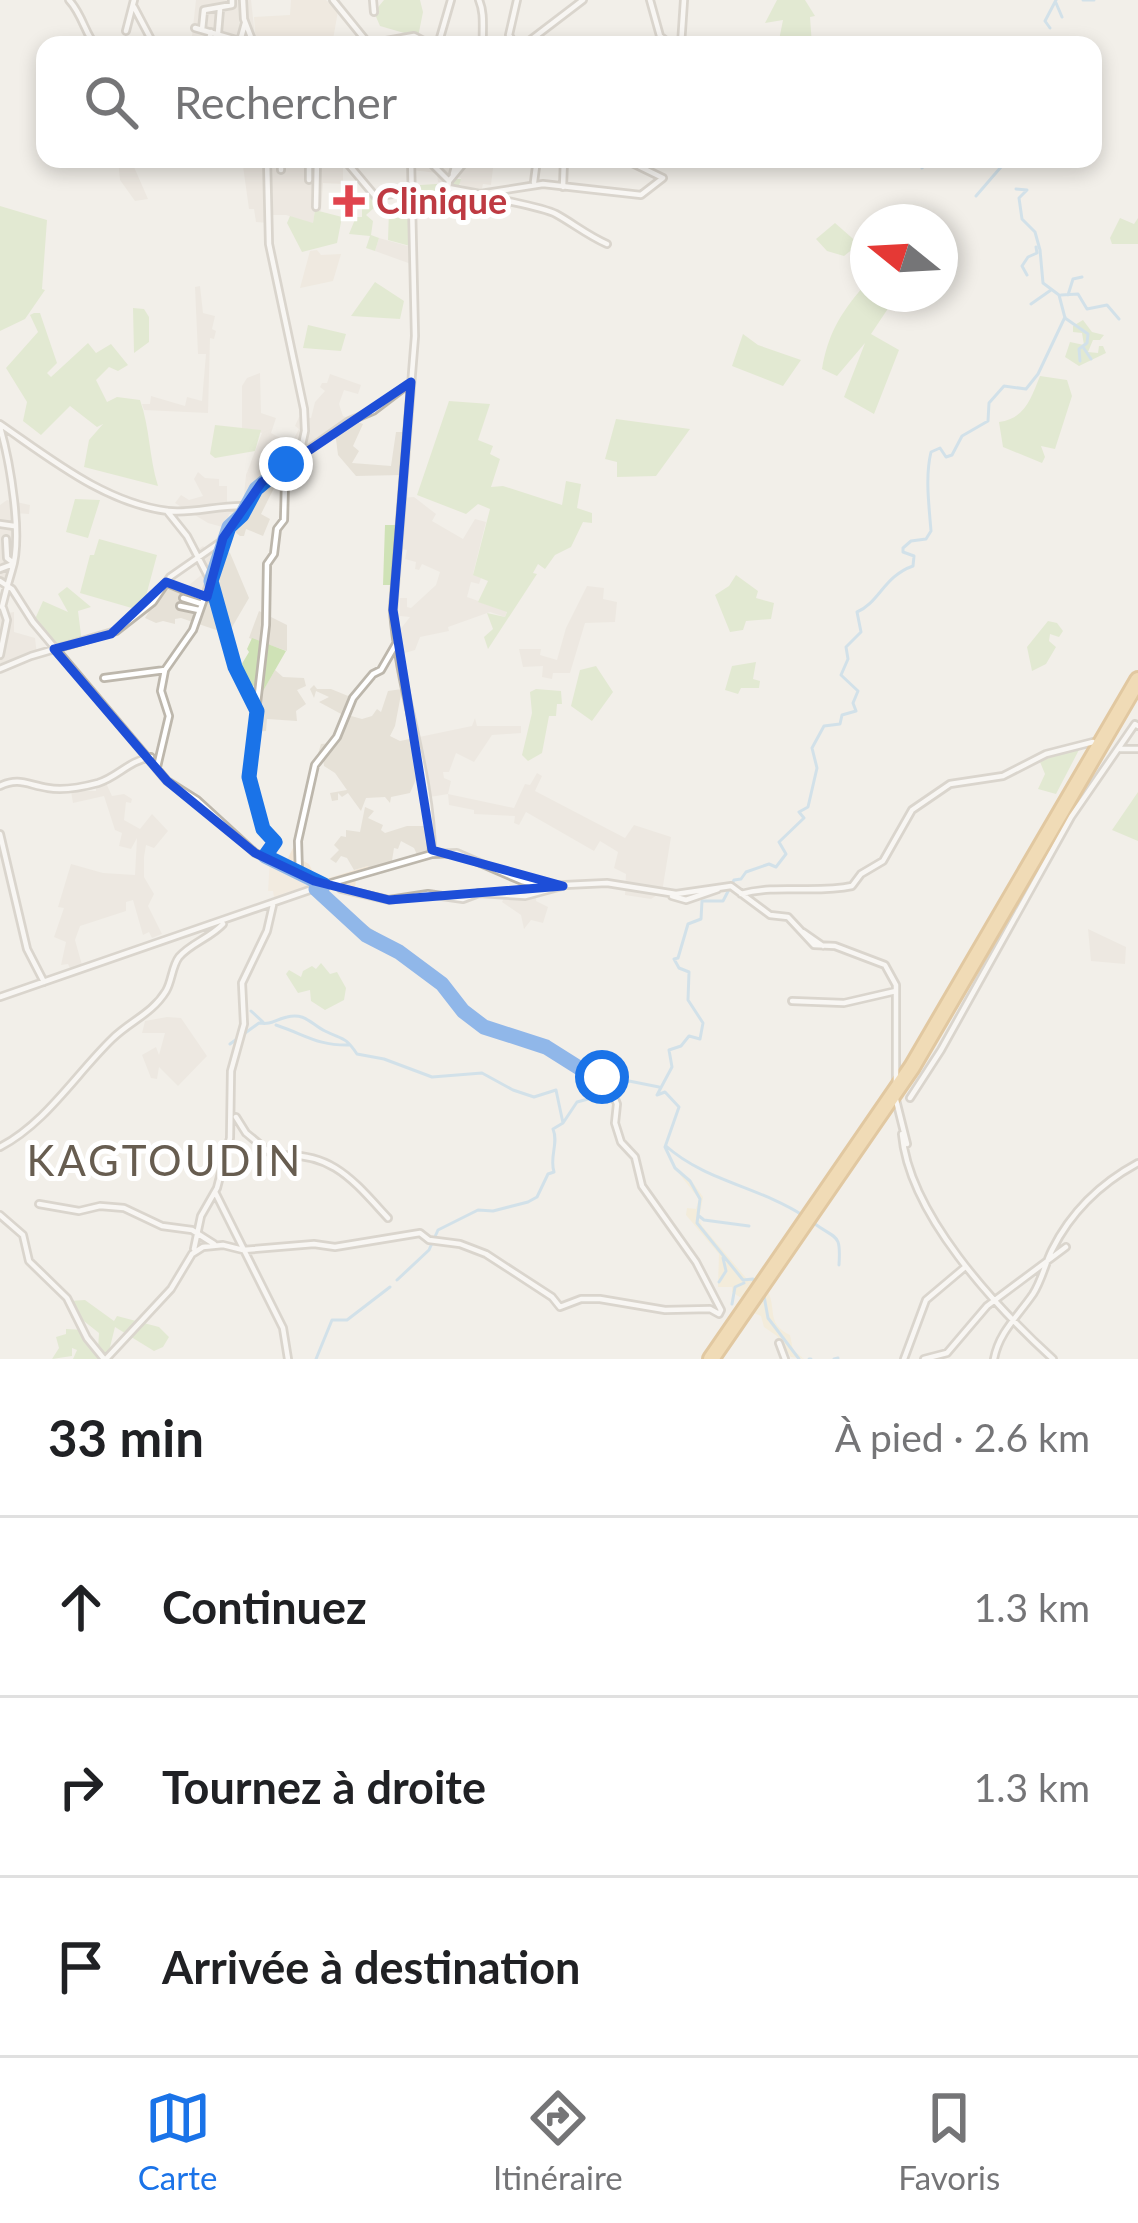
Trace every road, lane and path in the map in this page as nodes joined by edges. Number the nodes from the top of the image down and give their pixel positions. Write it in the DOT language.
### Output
graph roads {
  1 [pos="69,0"];
  2 [pos="333,0"];
  3 [pos="374,0"];
  4 [pos="451,0"];
  5 [pos="479,0"];
  6 [pos="517,0"];
  7 [pos="583,0"];
  8 [pos="650,0"];
  9 [pos="683,0"];
  10 [pos="232,2"];
  11 [pos="243,2"];
  12 [pos="134,3"];
  13 [pos="220,6"];
  14 [pos="374,12"];
  15 [pos="245,23"];
  16 [pos="126,32"];
  17 [pos="215,33"];
  18 [pos="89,36"];
  19 [pos="150,36"];
  20 [pos="213,36"];
  21 [pos="222,36"];
  22 [pos="242,36"];
  23 [pos="250,36"];
  24 [pos="362,36"];
  25 [pos="438,36"];
  26 [pos="482,36"];
  27 [pos="510,36"];
  28 [pos="536,36"];
  29 [pos="661,36"];
  30 [pos="681,36"];
  31 [pos="268,168"];
  32 [pos="311,168"];
  33 [pos="314,168"];
  34 [pos="352,168"];
  35 [pos="411,168"];
  36 [pos="438,168"];
  37 [pos="454,168"];
  38 [pos="459,168"];
  39 [pos="537,168"];
  40 [pos="564,168"];
  41 [pos="642,168"];
  42 [pos="451,178"];
  43 [pos="309,180"];
  44 [pos="535,185"];
  45 [pos="563,187"];
  46 [pos="412,192"];
  47 [pos="478,194"];
  48 [pos="316,207"];
  49 [pos="413,212"];
  50 [pos="607,244"];
  51 [pos="411,382"];
  52 [pos="0,426"];
  53 [pos="301,453"];
  54 [pos="244,506"];
  55 [pos="167,511"];
  56 [pos="0,524"];
  57 [pos="14,526"];
  58 [pos="7,538"];
  59 [pos="223,538"];
  60 [pos="198,557"];
  61 [pos="13,564"];
  62 [pos="0,569"];
  63 [pos="211,581"];
  64 [pos="3,582"];
  65 [pos="166,582"];
  66 [pos="183,598"];
  67 [pos="202,604"];
  68 [pos="1,605"];
  69 [pos="180,606"];
  70 [pos="396,644"];
  71 [pos="54,649"];
  72 [pos="0,655"];
  73 [pos="0,670"];
  74 [pos="165,670"];
  75 [pos="104,679"];
  76 [pos="1138,680"];
  77 [pos="1138,692"];
  78 [pos="255,704"];
  79 [pos="1138,726"];
  80 [pos="1093,742"];
  81 [pos="1119,749"];
  82 [pos="1138,749"];
  83 [pos="151,758"];
  84 [pos="157,767"];
  85 [pos="0,786"];
  86 [pos="0,834"];
  87 [pos="297,850"];
  88 [pos="433,854"];
  89 [pos="265,856"];
  90 [pos="286,866"];
  91 [pos="299,874"];
  92 [pos="338,883"];
  93 [pos="324,885"];
  94 [pos="562,886"];
  95 [pos="316,889"];
  96 [pos="741,894"];
  97 [pos="273,904"];
  98 [pos="227,920"];
  99 [pos="218,929"];
  100 [pos="194,930"];
  101 [pos="44,982"];
  102 [pos="896,991"];
  103 [pos="0,997"];
  104 [pos="792,1000"];
  105 [pos="901,1097"];
  106 [pos="233,1112"];
  107 [pos="902,1134"];
  108 [pos="907,1144"];
  109 [pos="0,1147"];
  110 [pos="1138,1162"];
  111 [pos="215,1192"];
  112 [pos="39,1204"];
  113 [pos="0,1216"];
  114 [pos="388,1218"];
  115 [pos="199,1233"];
  116 [pos="216,1245"];
  117 [pos="1066,1247"];
  118 [pos="243,1250"];
  119 [pos="192,1254"];
  120 [pos="1047,1259"];
  121 [pos="965,1267"];
  122 [pos="995,1302"];
  123 [pos="1012,1318"];
  124 [pos="779,1343"];
  125 [pos="105,1359"];
  126 [pos="288,1359"];
  127 [pos="714,1359"];
  128 [pos="785,1359"];
  129 [pos="904,1359"];
  130 [pos="924,1359"];
  131 [pos="994,1359"];
  132 [pos="1053,1359"];
  1 -- 18 [label="street"];
  2 -- 24 [label="street"];
  3 -- 14 [label="street"];
  4 -- 25 [label="street"];
  5 -- 26 [label="street"];
  6 -- 27 [label="street"];
  7 -- 28 [label="street"];
  8 -- 29 [label="street"];
  9 -- 30 [label="street"];
  10 -- 11 [label="street"];
  10 -- 13 [label="street"];
  11 -- 15 [label="street"];
  12 -- 16 [label="street"];
  12 -- 19 [label="street"];
  13 -- 17 [label="street"];
  13 -- 17 [label="street"];
  15 -- 22 [label="street"];
  15 -- 23 [label="street"];
  17 -- 20 [label="street"];
  17 -- 21 [label="street"];
  31 -- 53 [label="street"];
  32 -- 43 [label="street"];
  33 -- 48 [label="street"];
  34 -- 46 [label="street"];
  35 -- 46 [label="street"];
  36 -- 42 [label="street"];
  37 -- 42 [label="street"];
  38 -- 42 [label="street"];
  39 -- 44 [label="street"];
  40 -- 45 [label="street"];
  41 -- 45 [label="street"];
  42 -- 47 [label="street"];
  44 -- 45 [label="street"];
  44 -- 47 [label="street"];
  46 -- 49 [label="street"];
  47 -- 49 [label="street"];
  47 -- 50 [label="street"];
  49 -- 51 [label="street"];
  51 -- 53 [label="street"];
  51 -- 70 [label="street"];
  52 -- 55 [label="street"];
  52 -- 57 [label="street"];
  53 -- 54 [label="street"];
  53 -- 78 [label="street"];
  54 -- 55 [label="street"];
  54 -- 59 [label="street"];
  55 -- 60 [label="street"];
  56 -- 57 [label="street"];
  57 -- 58 [label="street"];
  58 -- 61 [label="street"];
  59 -- 60 [label="street"];
  59 -- 63 [label="street"];
  60 -- 63 [label="street"];
  60 -- 65 [label="street"];
  61 -- 62 [label="street"];
  61 -- 64 [label="street"];
  63 -- 67 [label="street"];
  63 -- 78 [label="street"];
  64 -- 68 [label="street"];
  64 -- 71 [label="street"];
  65 -- 67 [label="street"];
  65 -- 71 [label="street"];
  66 -- 67 [label="street"];
  67 -- 69 [label="street"];
  67 -- 74 [label="street"];
  68 -- 72 [label="street"];
  70 -- 87 [label="street"];
  70 -- 88 [label="street"];
  71 -- 73 [label="street"];
  71 -- 83 [label="street"];
  74 -- 75 [label="street"];
  74 -- 84 [label="street"];
  76 -- 105 [label="highway"];
  77 -- 105 [label="highway"];
  78 -- 89 [label="street"];
  79 -- 81 [label="street"];
  80 -- 96 [label="street"];
  81 -- 82 [label="street"];
  81 -- 105 [label="street"];
  83 -- 84 [label="street"];
  83 -- 85 [label="street"];
  84 -- 89 [label="street"];
  86 -- 101 [label="street"];
  87 -- 90 [label="street"];
  87 -- 91 [label="street"];
  88 -- 92 [label="street"];
  88 -- 94 [label="street"];
  89 -- 90 [label="street"];
  90 -- 91 [label="street"];
  91 -- 93 [label="street"];
  92 -- 93 [label="street"];
  92 -- 94 [label="street"];
  93 -- 95 [label="street"];
  94 -- 96 [label="street"];
  95 -- 97 [label="street"];
  95 -- 118 [label="street"];
  96 -- 102 [label="street"];
  97 -- 98 [label="street"];
  97 -- 106 [label="street"];
  98 -- 99 [label="street"];
  98 -- 100 [label="street"];
  99 -- 100 [label="street"];
  99 -- 109 [label="street"];
  100 -- 101 [label="street"];
  101 -- 103 [label="street"];
  102 -- 104 [label="street"];
  102 -- 105 [label="street"];
  105 -- 108 [label="street"];
  105 -- 127 [label="highway"];
  106 -- 111 [label="street"];
  106 -- 114 [label="street"];
  107 -- 121 [label="street"];
  110 -- 120 [label="street"];
  111 -- 115 [label="street"];
  111 -- 118 [label="street"];
  112 -- 115 [label="street"];
  113 -- 125 [label="street"];
  115 -- 116 [label="street"];
  115 -- 119 [label="street"];
  116 -- 118 [label="street"];
  116 -- 119 [label="street"];
  117 -- 120 [label="street"];
  118 -- 126 [label="street"];
  119 -- 125 [label="street"];
  120 -- 122 [label="street"];
  120 -- 123 [label="street"];
  121 -- 122 [label="street"];
  121 -- 129 [label="street"];
  122 -- 123 [label="street"];
  122 -- 130 [label="street"];
  123 -- 131 [label="street"];
  123 -- 132 [label="street"];
  124 -- 128 [label="street"];
}
